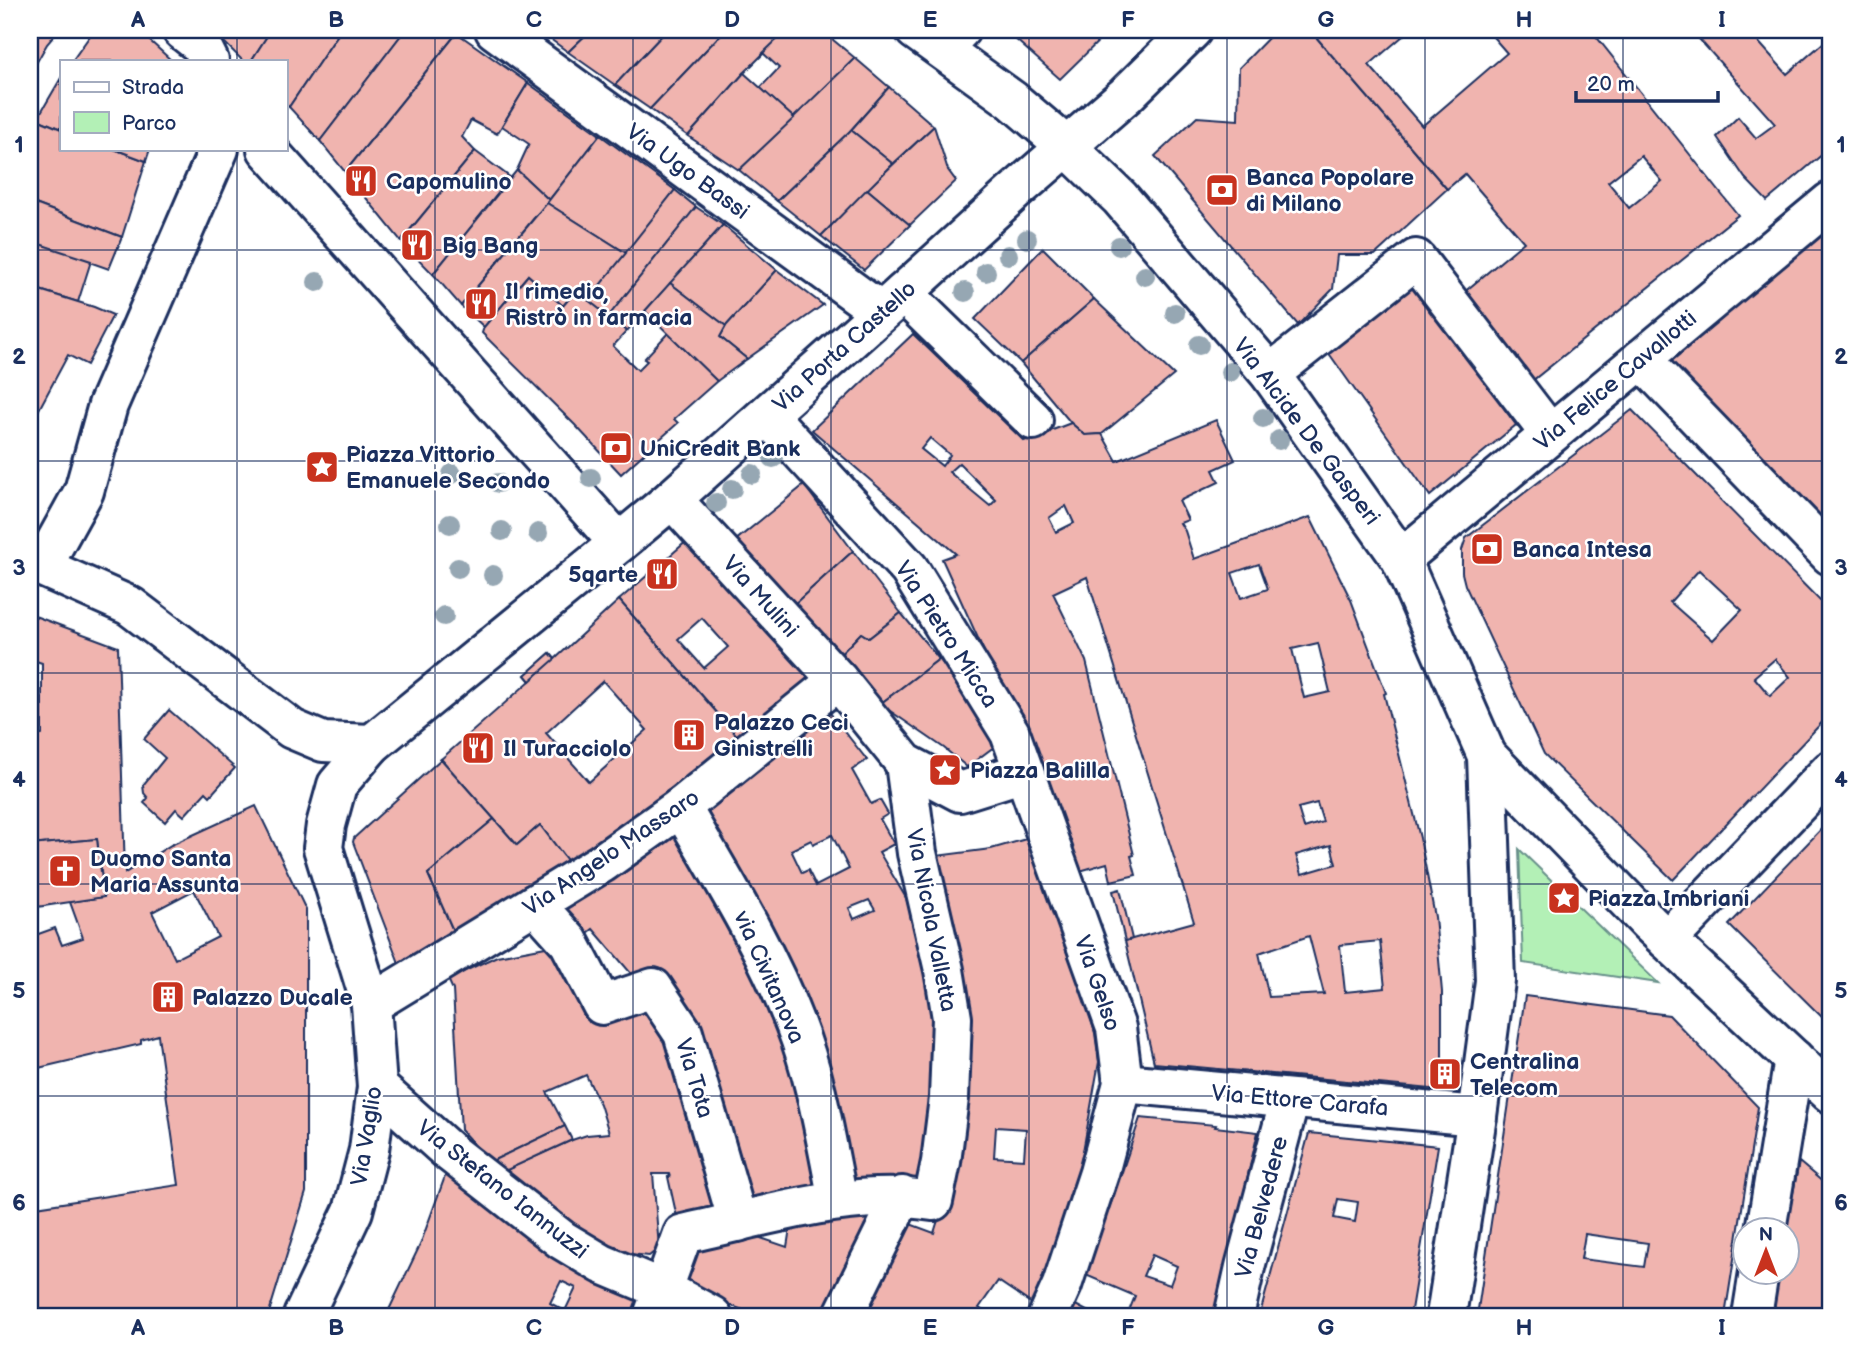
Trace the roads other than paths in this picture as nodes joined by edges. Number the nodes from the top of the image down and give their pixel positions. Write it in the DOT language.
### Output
graph roads {
  1 [pos="495,30"];
  2 [pos="1192,30"];
  3 [pos="939,36"];
  4 [pos="1066,146"];
  5 [pos="219,150"];
  6 [pos="268,150"];
  7 [pos="1830,202"];
  8 [pos="892,303"];
  9 [pos="1641,359"];
  10 [pos="1270,374"];
  11 [pos="767,415"];
  12 [pos="1033,420"];
  13 [pos="1550,434"];
  14 [pos="672,499"];
  15 [pos="619,543"];
  16 [pos="1830,555"];
  17 [pos="1401,559"];
  18 [pos="36,566"];
  19 [pos="843,687"];
  20 [pos="372,744"];
  21 [pos="1487,756"];
  22 [pos="905,763"];
  23 [pos="1830,771"];
  24 [pos="1024,772"];
  25 [pos="681,807"];
  26 [pos="535,904"];
  27 [pos="1667,940"];
  28 [pos="371,1004"];
  29 [pos="1794,1059"];
  30 [pos="1123,1083"];
  31 [pos="377,1087"];
  32 [pos="1830,1093"];
  33 [pos="1290,1099"];
  34 [pos="1477,1116"];
  35 [pos="917,1199"];
  36 [pos="838,1200"];
  37 [pos="1768,1216"];
  38 [pos="738,1222"];
  39 [pos="1757,1286"];
  40 [pos="659,1303"];
  41 [pos="306,1315"];
  42 [pos="712,1316"];
  43 [pos="843,1316"];
  44 [pos="1048,1316"];
  45 [pos="1234,1316"];
  46 [pos="1446,1316"];
  47 [pos="1752,1316"];
  1 -- 8 [label="street, Via Ugo Bassi"];
  2 -- 4 [label="street, Via Porta Castello"];
  3 -- 4 [label="street, Via Alcide De Gasperi"];
  4 -- 8 [label="street, Via Porta Castello"];
  4 -- 10 [label="street, Via Alcide De Gasperi"];
  5 -- 18 [label="street"];
  6 -- 15 [label="street"];
  7 -- 9 [label="street, Via Felice Cavallotti"];
  8 -- 11 [label="street, Via Porta Castello"];
  8 -- 12 [label="street, Via Ugo Bassi"];
  9 -- 13 [label="street, Via Felice Cavallotti"];
  9 -- 16 [label="street"];
  10 -- 13 [label="street"];
  10 -- 17 [label="street, Via Alcide De Gasperi"];
  11 -- 14 [label="street, Via Porta Castello"];
  11 -- 24 [label="street, Via Pietro Micca"];
  13 -- 17 [label="street, Via Felice Cavallotti"];
  14 -- 15 [label="street, Via Porta Castello"];
  14 -- 19 [label="street, Via Mulini"];
  15 -- 20 [label="street"];
  17 -- 21 [label="street, Via Alcide De Gasperi"];
  18 -- 20 [label="street"];
  19 -- 22 [label="street"];
  19 -- 25 [label="street, Via Angelo Massaro"];
  20 -- 28 [label="street, Via Vaglio"];
  21 -- 27 [label="street"];
  21 -- 34 [label="street"];
  22 -- 24 [label="street"];
  22 -- 35 [label="street, Via Nicola Valletta"];
  23 -- 27 [label="street"];
  24 -- 30 [label="street, Via Gelso"];
  25 -- 26 [label="street, Via Angelo Massaro"];
  25 -- 36 [label="street, via Civitanova"];
  26 -- 28 [label="street, Via Angelo Massaro"];
  26 -- 38 [label="street, Via Tota"];
  27 -- 29 [label="street"];
  28 -- 31 [label="street, Via Vaglio"];
  29 -- 32 [label="street"];
  29 -- 37 [label="street"];
  30 -- 33 [label="street, Via Ettore Carafa"];
  30 -- 44 [label="street, Via Gelso"];
  31 -- 40 [label="street, Via Stefano Iannuzzi"];
  31 -- 41 [label="street, Via Vaglio"];
  33 -- 34 [label="street, Via Ettore Carafa"];
  33 -- 45 [label="street, Via Belvedere"];
  34 -- 46 [label="street"];
  35 -- 36 [label="street"];
  35 -- 43 [label="street, Via Nicola Valletta"];
  36 -- 38 [label="street"];
  38 -- 40 [label="street"];
  39 -- 47 [label="street"];
  40 -- 42 [label="street, Via Stefano Iannuzzi"];
}
